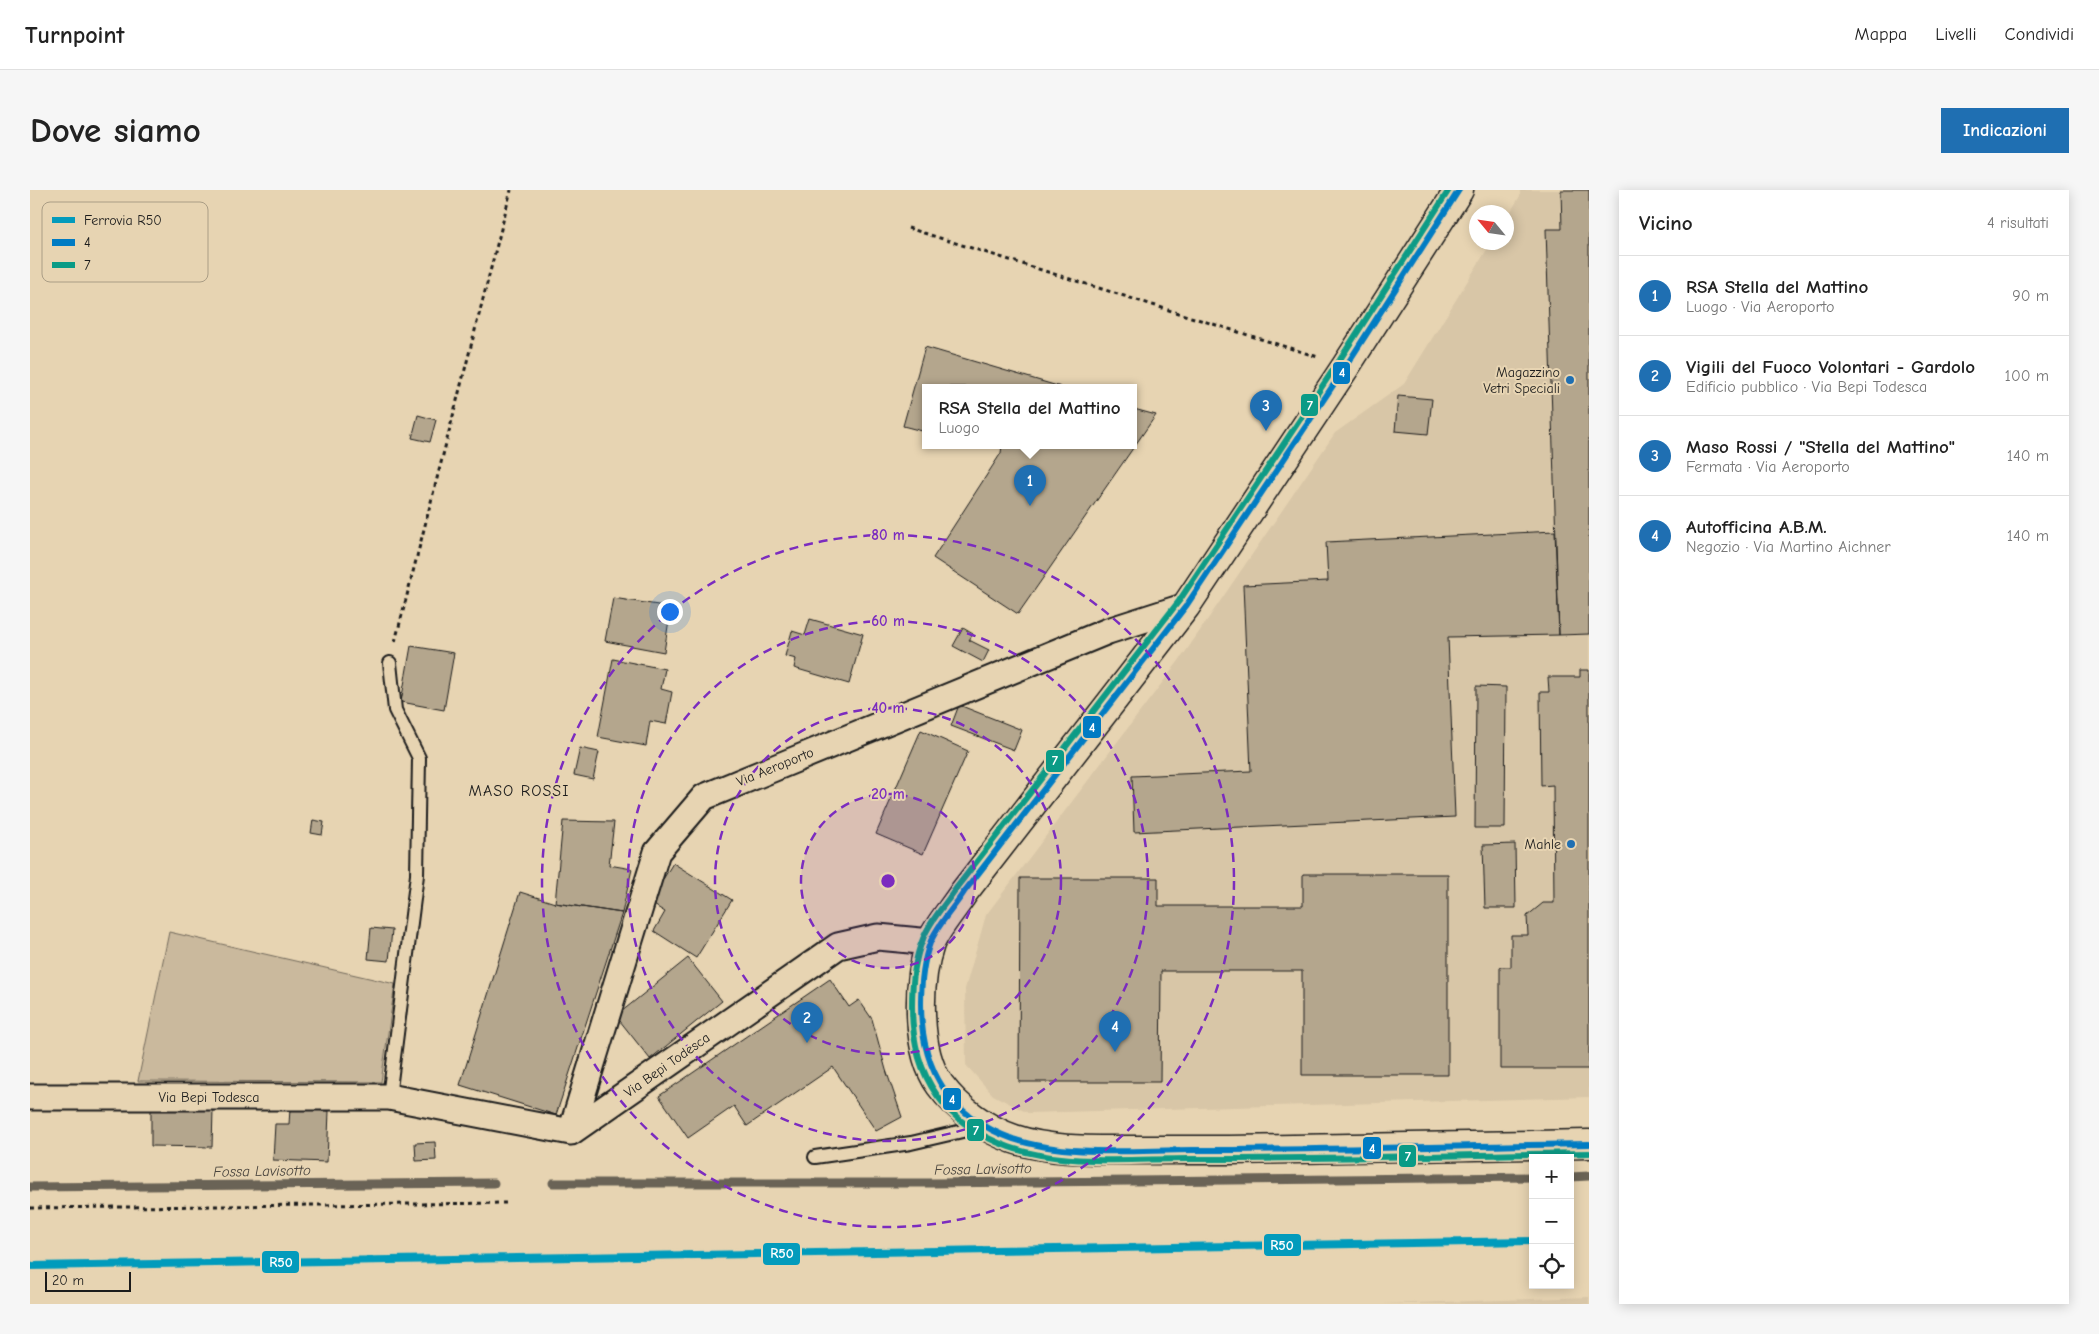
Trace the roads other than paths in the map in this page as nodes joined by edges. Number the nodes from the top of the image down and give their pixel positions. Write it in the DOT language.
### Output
graph roads {
  1 [pos="1459,190"];
  2 [pos="1186,606"];
  3 [pos="390,663"];
  4 [pos="931,942"];
  5 [pos="30,1096"];
  6 [pos="389,1097"];
  7 [pos="985,1126"];
  8 [pos="571,1132"];
  9 [pos="1589,1144"];
  10 [pos="814,1156"];
  1 -- 2 [label="street"];
  2 -- 4 [label="street"];
  2 -- 8 [label="street, Via Aeroporto"];
  3 -- 6 [label="lane"];
  4 -- 7 [label="street"];
  4 -- 8 [label="street, Via Bepi Todesca"];
  5 -- 6 [label="street, Via Bepi Todesca"];
  6 -- 8 [label="street, Via Bepi Todesca"];
  7 -- 9 [label="street"];
  7 -- 10 [label="lane"];
}
